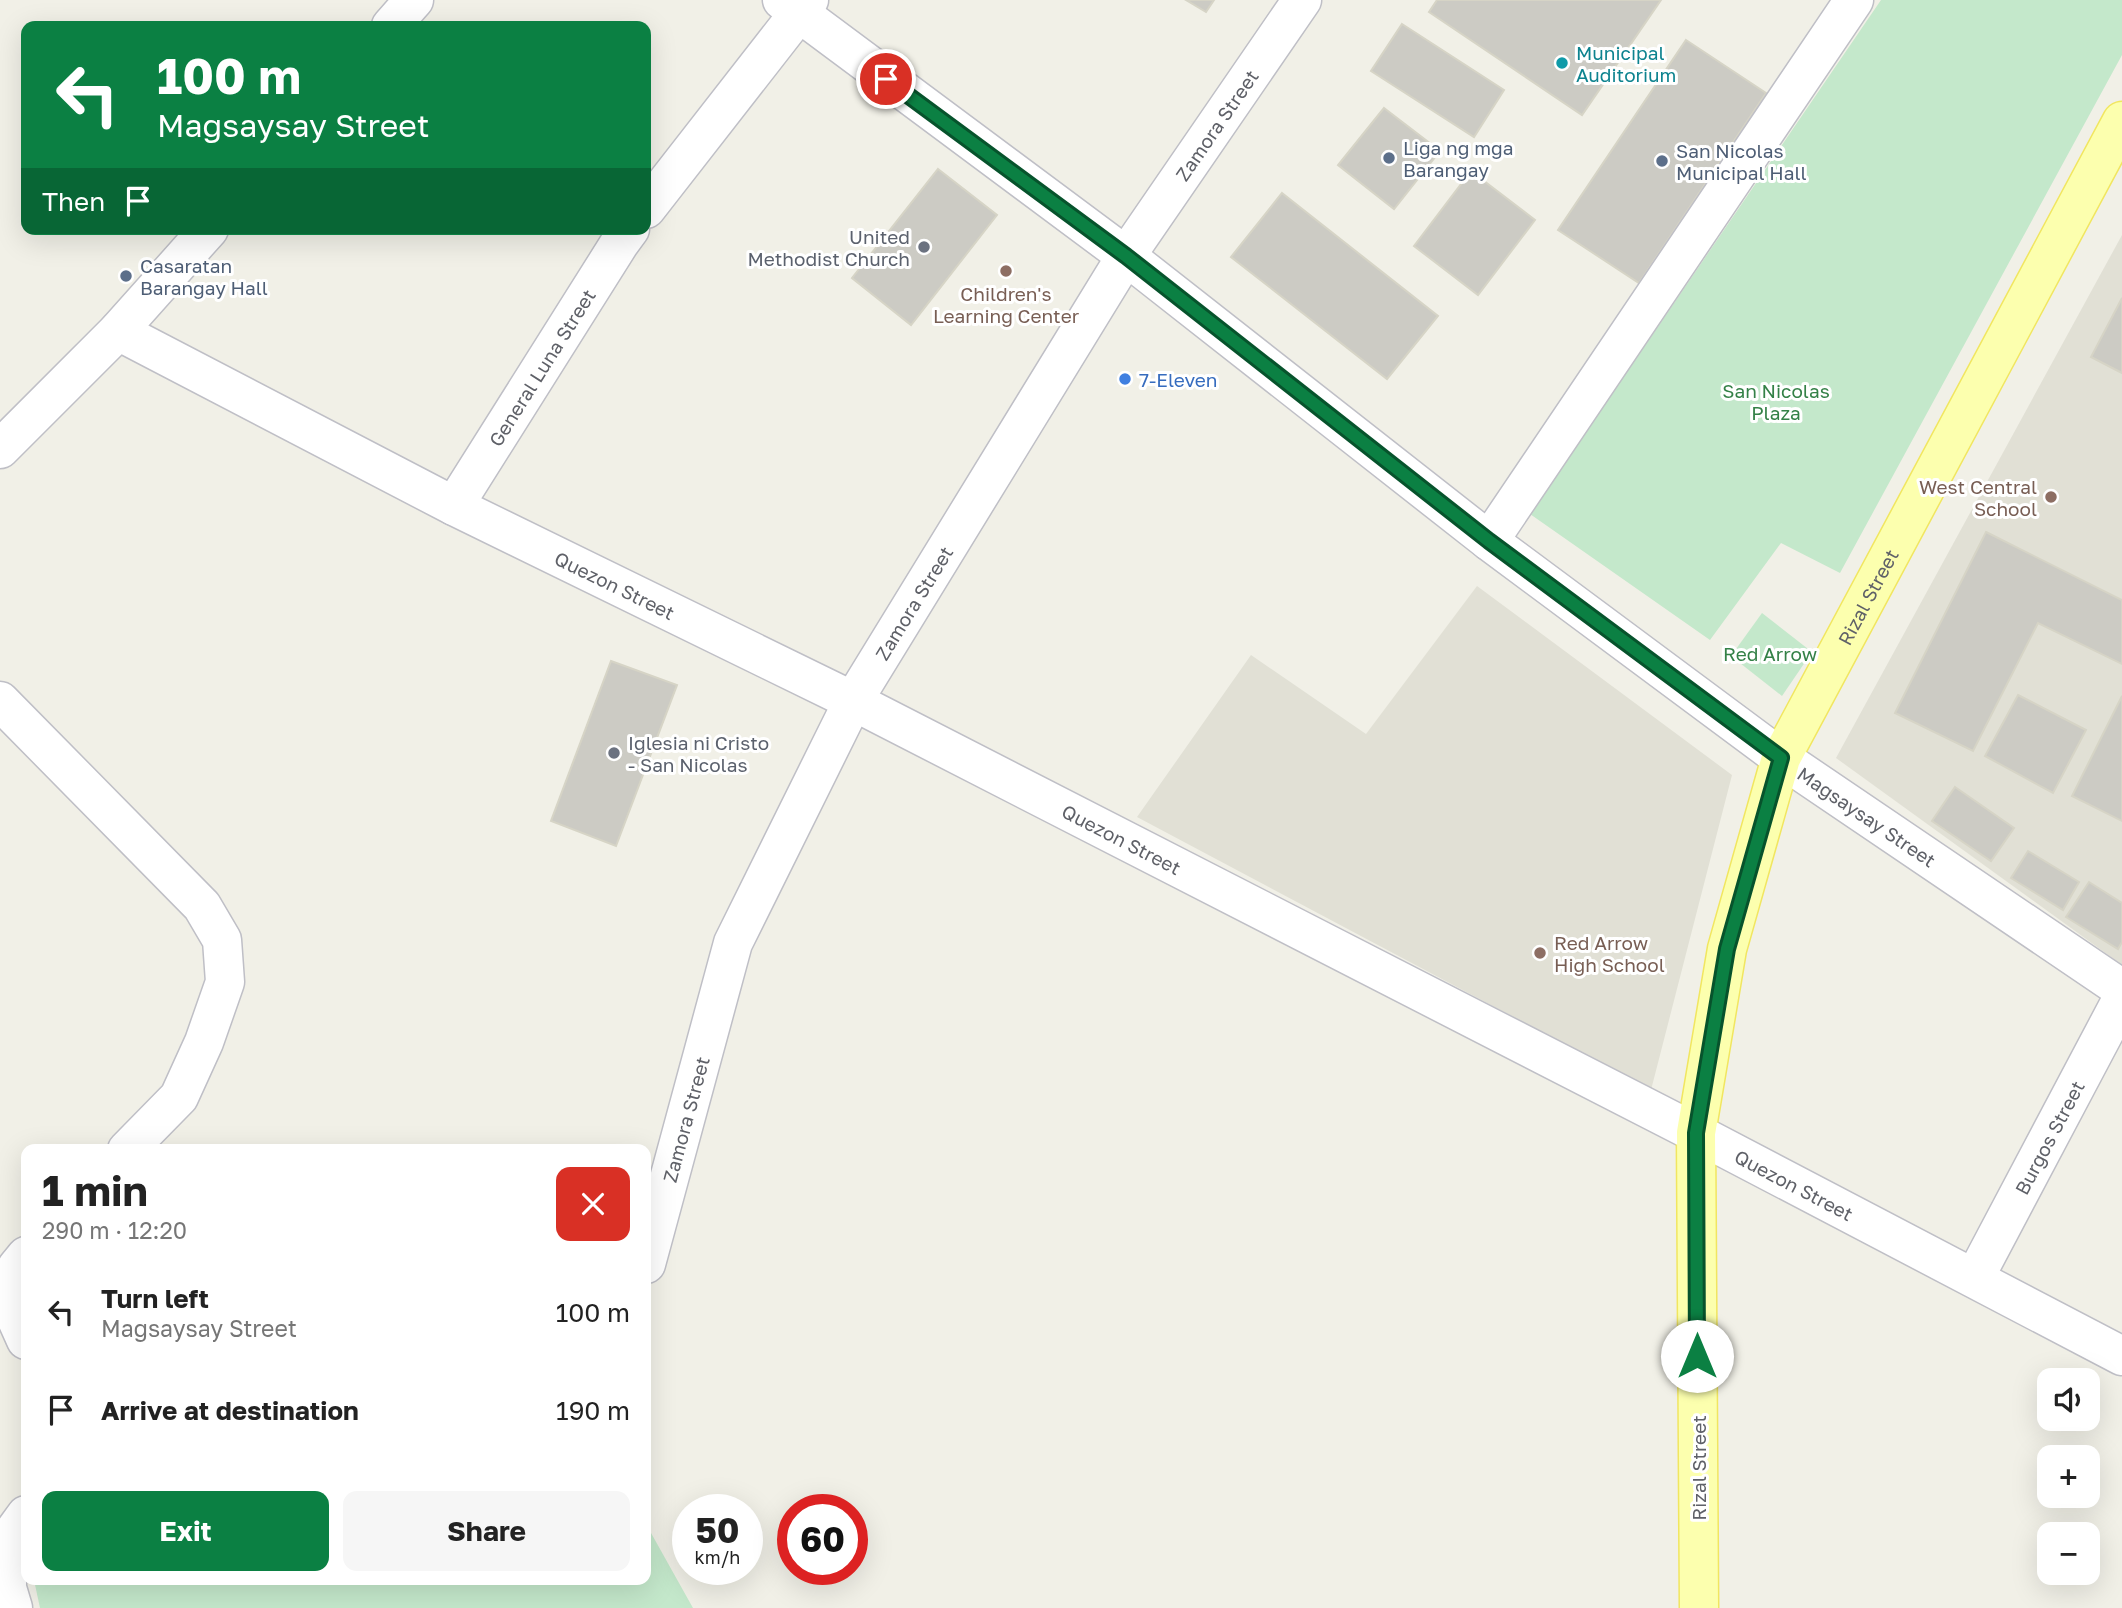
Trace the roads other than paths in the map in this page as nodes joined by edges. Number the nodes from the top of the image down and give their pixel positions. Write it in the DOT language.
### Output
graph roads {
  1 [pos="414,0"];
  2 [pos="1302,0"];
  3 [pos="1854,0"];
  4 [pos="797,5"];
  5 [pos="395,21"];
  6 [pos="2122,121"];
  7 [pos="651,202"];
  8 [pos="204,235"];
  9 [pos="626,235"];
  10 [pos="1126,256"];
  11 [pos="118,331"];
  12 [pos="0,449"];
  13 [pos="454,506"];
  14 [pos="1489,541"];
  15 [pos="0,701"];
  16 [pos="853,701"];
  17 [pos="1781,758"];
  18 [pos="2122,989"];
  19 [pos="2122,999"];
  20 [pos="1696,1133"];
  21 [pos="133,1144"];
  22 [pos="651,1246"];
  23 [pos="21,1262"];
  24 [pos="1975,1278"];
  25 [pos="21,1329"];
  26 [pos="2122,1356"];
  27 [pos="21,1522"];
  28 [pos="13,1608"];
  29 [pos="1699,1608"];
  1 -- 5 [label="street"];
  2 -- 10 [label="street, Zamora Street"];
  3 -- 14 [label="street"];
  4 -- 7 [label="street"];
  4 -- 10 [label="street, Magsaysay Street"];
  6 -- 17 [label="main road, Rizal Street"];
  8 -- 11 [label="street"];
  9 -- 13 [label="street, General Luna Street"];
  10 -- 14 [label="street, Magsaysay Street"];
  10 -- 16 [label="street, Zamora Street"];
  11 -- 12 [label="street"];
  11 -- 13 [label="street, Quezon Street"];
  13 -- 16 [label="street, Quezon Street"];
  14 -- 17 [label="street, Magsaysay Street"];
  15 -- 21 [label="street"];
  16 -- 20 [label="street, Quezon Street"];
  16 -- 22 [label="street, Zamora Street"];
  17 -- 18 [label="street, Magsaysay Street"];
  17 -- 20 [label="main road, Rizal Street"];
  19 -- 24 [label="street, Burgos Street"];
  20 -- 24 [label="street, Quezon Street"];
  20 -- 29 [label="main road, Rizal Street"];
  23 -- 25 [label="street"];
  24 -- 26 [label="street, Quezon Street"];
  27 -- 28 [label="street"];
}
